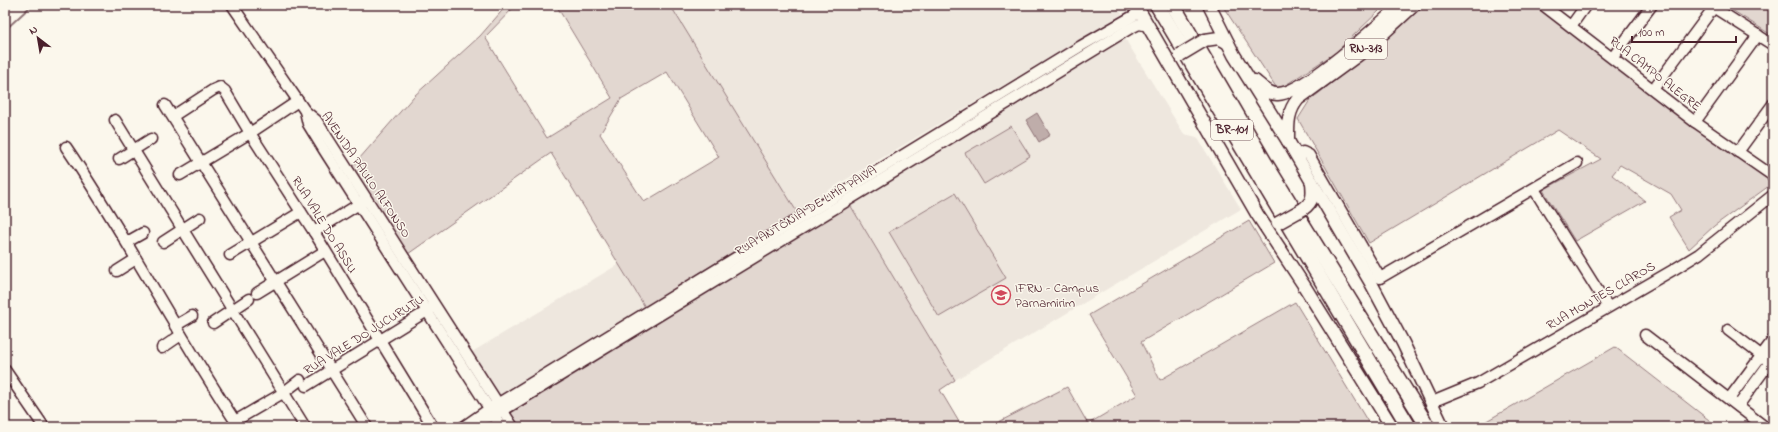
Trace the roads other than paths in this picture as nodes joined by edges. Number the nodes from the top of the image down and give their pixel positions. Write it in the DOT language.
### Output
graph roads {
  1 [pos="232,5"];
  2 [pos="1157,5"];
  3 [pos="1173,5"];
  4 [pos="1209,5"];
  5 [pos="1400,5"];
  6 [pos="1414,5"];
  7 [pos="1543,5"];
  8 [pos="1586,5"];
  9 [pos="1652,5"];
  10 [pos="1137,6"];
  11 [pos="1712,6"];
  12 [pos="1149,26"];
  13 [pos="1571,26"];
  14 [pos="1758,36"];
  15 [pos="1228,43"];
  16 [pos="1773,45"];
  17 [pos="1064,56"];
  18 [pos="1613,57"];
  19 [pos="1070,65"];
  20 [pos="1245,72"];
  21 [pos="1176,73"];
  22 [pos="1654,88"];
  23 [pos="298,101"];
  24 [pos="1773,104"];
  25 [pos="165,105"];
  26 [pos="982,107"];
  27 [pos="173,116"];
  28 [pos="987,116"];
  29 [pos="115,120"];
  30 [pos="1695,122"];
  31 [pos="250,133"];
  32 [pos="151,139"];
  33 [pos="1288,141"];
  34 [pos="66,147"];
  35 [pos="134,150"];
  36 [pos="1738,152"];
  37 [pos="1297,156"];
  38 [pos="119,159"];
  39 [pos="202,162"];
  40 [pos="1577,163"];
  41 [pos="180,175"];
  42 [pos="1773,176"];
  43 [pos="1312,182"];
  44 [pos="1534,189"];
  45 [pos="1773,195"];
  46 [pos="362,201"];
  47 [pos="301,212"];
  48 [pos="1257,214"];
  49 [pos="200,218"];
  50 [pos="182,229"];
  51 [pos="143,232"];
  52 [pos="314,232"];
  53 [pos="127,242"];
  54 [pos="163,242"];
  55 [pos="252,242"];
  56 [pos="325,251"];
  57 [pos="1312,252"];
  58 [pos="230,255"];
  59 [pos="136,259"];
  60 [pos="117,271"];
  61 [pos="276,281"];
  62 [pos="1376,281"];
  63 [pos="1608,306"];
  64 [pos="432,309"];
  65 [pos="232,311"];
  66 [pos="192,316"];
  67 [pos="213,323"];
  68 [pos="175,326"];
  69 [pos="1728,330"];
  70 [pos="1645,335"];
  71 [pos="181,336"];
  72 [pos="1773,340"];
  73 [pos="380,341"];
  74 [pos="162,348"];
  75 [pos="1761,355"];
  76 [pos="1771,360"];
  77 [pos="5,370"];
  78 [pos="332,370"];
  79 [pos="283,393"];
  80 [pos="1729,399"];
  81 [pos="1432,402"];
  82 [pos="1738,406"];
  83 [pos="496,410"];
  84 [pos="237,424"];
  85 [pos="44,427"];
  86 [pos="305,427"];
  87 [pos="367,427"];
  88 [pos="433,427"];
  89 [pos="463,427"];
  90 [pos="501,427"];
  91 [pos="513,427"];
  92 [pos="1392,427"];
  93 [pos="1408,427"];
  94 [pos="1428,427"];
  95 [pos="1443,427"];
  96 [pos="1765,427"];
  1 -- 23 [label="street, AVENIDA PAULO ALFONSO"];
  2 -- 57 [label="highway, BR-101"];
  3 -- 57 [label="highway, BR-101"];
  4 -- 15 [label="main road"];
  5 -- 20 [label="main road, RN-313"];
  6 -- 33 [label="main road, RN-313"];
  7 -- 13 [label="street, RUA CAMPO ALEGRE"];
  8 -- 13 [label="street"];
  9 -- 18 [label="street"];
  10 -- 12 [label="main road"];
  10 -- 17 [label="street, RUA ANTÔNIA DE LIMA PAIVA"];
  11 -- 14 [label="street"];
  11 -- 22 [label="street"];
  12 -- 19 [label="street, RUA ANTÔNIA DE LIMA PAIVA"];
  12 -- 21 [label="main road"];
  13 -- 18 [label="street, RUA CAMPO ALEGRE"];
  14 -- 16 [label="street"];
  14 -- 30 [label="street"];
  15 -- 20 [label="main road"];
  15 -- 21 [label="main road, bridge"];
  17 -- 19 [label="street"];
  17 -- 26 [label="street, RUA ANTÔNIA DE LIMA PAIVA"];
  18 -- 22 [label="street, RUA CAMPO ALEGRE"];
  19 -- 28 [label="street, RUA ANTÔNIA DE LIMA PAIVA"];
  20 -- 33 [label="main road"];
  21 -- 48 [label="main road"];
  22 -- 30 [label="street, RUA CAMPO ALEGRE"];
  23 -- 31 [label="street"];
  23 -- 46 [label="street, AVENIDA PAULO ALFONSO"];
  24 -- 36 [label="street"];
  25 -- 27 [label="street"];
  26 -- 28 [label="street"];
  26 -- 83 [label="street, RUA ANTÔNIA DE LIMA PAIVA"];
  27 -- 31 [label="street, RUA VALE DO ASSU"];
  27 -- 39 [label="street"];
  28 -- 83 [label="street, RUA ANTÔNIA DE LIMA PAIVA"];
  29 -- 35 [label="street"];
  30 -- 36 [label="street, RUA CAMPO ALEGRE"];
  31 -- 39 [label="street"];
  31 -- 47 [label="street, RUA VALE DO ASSU"];
  32 -- 35 [label="street"];
  33 -- 37 [label="main road"];
  34 -- 53 [label="street"];
  35 -- 38 [label="street"];
  35 -- 50 [label="street"];
  36 -- 42 [label="street, RUA CAMPO ALEGRE"];
  37 -- 43 [label="main road"];
  37 -- 62 [label="street"];
  39 -- 41 [label="street"];
  39 -- 55 [label="street"];
  40 -- 44 [label="street"];
  43 -- 48 [label="main road, bridge"];
  43 -- 62 [label="main road"];
  44 -- 62 [label="street"];
  44 -- 63 [label="street"];
  45 -- 63 [label="street, RUA MONTES CLAROS"];
  46 -- 52 [label="street"];
  46 -- 64 [label="street, AVENIDA PAULO ALFONSO"];
  47 -- 52 [label="street, RUA VALE DO ASSU"];
  47 -- 55 [label="street"];
  48 -- 92 [label="main road"];
  49 -- 50 [label="street"];
  50 -- 54 [label="street"];
  50 -- 65 [label="street"];
  51 -- 53 [label="street"];
  52 -- 56 [label="street, RUA VALE DO ASSU"];
  53 -- 59 [label="street"];
  55 -- 58 [label="street"];
  55 -- 61 [label="street"];
  56 -- 61 [label="street"];
  56 -- 73 [label="street, RUA VALE DO ASSU"];
  57 -- 93 [label="highway, BR-101"];
  57 -- 94 [label="highway, BR-101"];
  59 -- 60 [label="street"];
  59 -- 68 [label="street"];
  61 -- 65 [label="street"];
  61 -- 78 [label="street"];
  62 -- 81 [label="main road"];
  63 -- 81 [label="street, RUA MONTES CLAROS"];
  64 -- 73 [label="street, RUA VALE DO JUCURUTU"];
  64 -- 83 [label="street, AVENIDA PAULO ALFONSO"];
  65 -- 67 [label="street"];
  65 -- 79 [label="street"];
  66 -- 68 [label="street"];
  68 -- 71 [label="street"];
  69 -- 75 [label="street"];
  70 -- 80 [label="street"];
  71 -- 74 [label="street"];
  71 -- 84 [label="street"];
  72 -- 75 [label="street"];
  73 -- 78 [label="street, RUA VALE DO JUCURUTU"];
  73 -- 88 [label="street, RUA VALE DO ASSU"];
  75 -- 76 [label="street"];
  75 -- 80 [label="street"];
  76 -- 82 [label="street"];
  77 -- 85 [label="street"];
  78 -- 79 [label="street, RUA VALE DO JUCURUTU"];
  78 -- 87 [label="street"];
  79 -- 84 [label="street, RUA VALE DO JUCURUTU"];
  79 -- 86 [label="street"];
  80 -- 82 [label="street"];
  81 -- 95 [label="main road"];
  82 -- 96 [label="street"];
  83 -- 89 [label="street, RUA ANTÔNIA DE LIMA PAIVA"];
  83 -- 90 [label="street, AVENIDA PAULO ALFONSO"];
  83 -- 91 [label="street, AVENIDA PAULO ALFONSO"];
}
